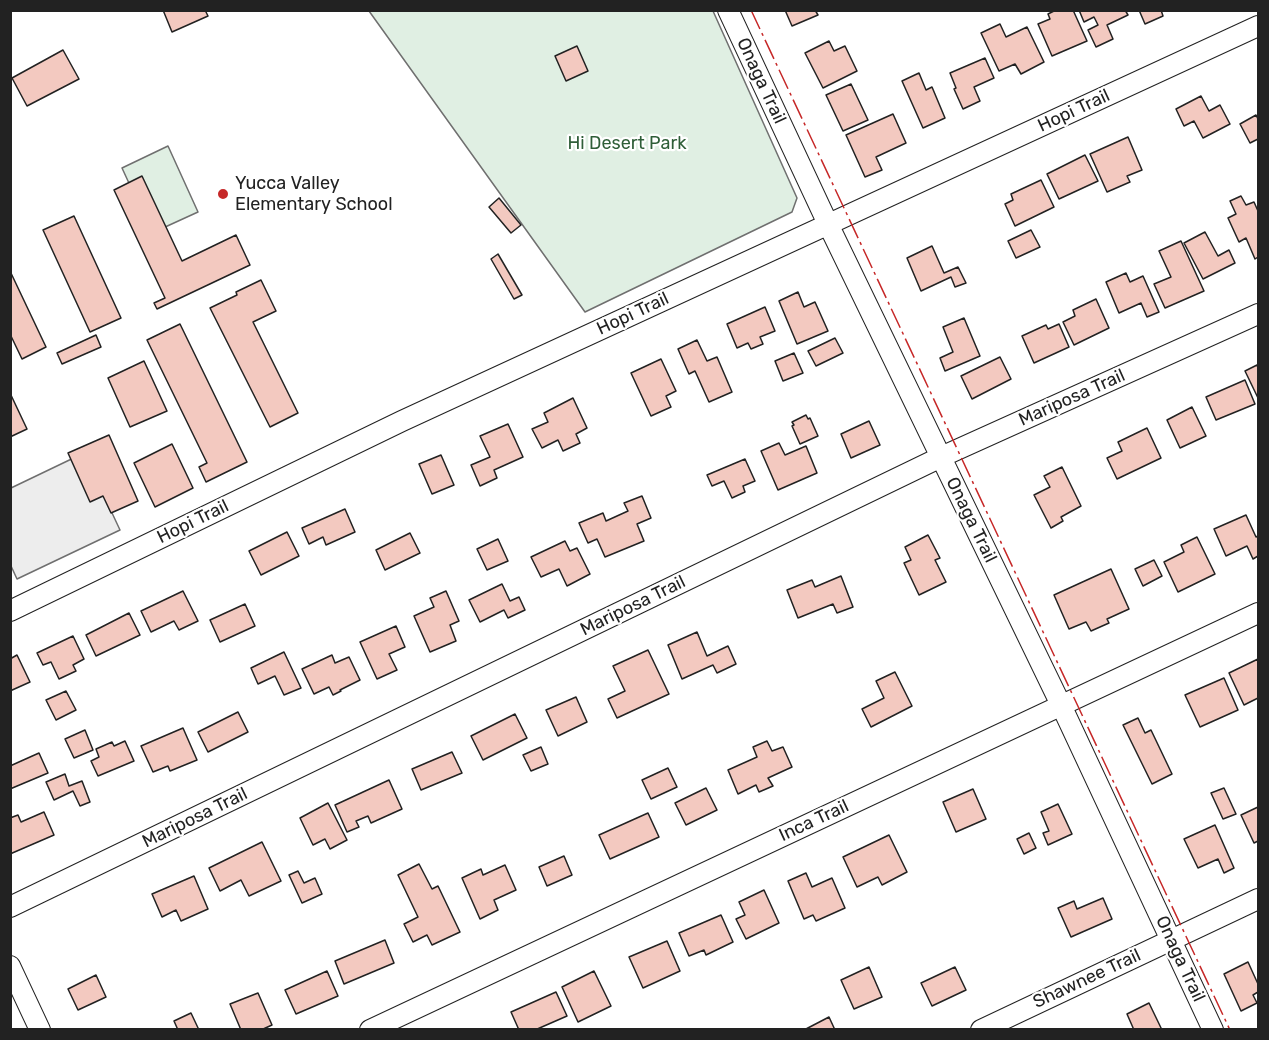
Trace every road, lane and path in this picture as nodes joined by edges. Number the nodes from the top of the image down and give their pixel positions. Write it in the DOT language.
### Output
graph roads {
  1 [pos="728,10"];
  2 [pos="1258,27"];
  3 [pos="828,224"];
  4 [pos="1258,314"];
  5 [pos="941,458"];
  6 [pos="10,610"];
  7 [pos="1258,613"];
  8 [pos="1061,705"];
  9 [pos="1258,899"];
  10 [pos="10,907"];
  11 [pos="1171,940"];
  12 [pos="10,966"];
  13 [pos="40,1029"];
  14 [pos="370,1029"];
  15 [pos="981,1029"];
  16 [pos="1213,1029"];
  1 -- 3 [label="street, Onaga Trail"];
  2 -- 3 [label="street, Hopi Trail"];
  3 -- 5 [label="street, Onaga Trail"];
  3 -- 6 [label="street, Hopi Trail"];
  4 -- 5 [label="street, Mariposa Trail"];
  5 -- 8 [label="street, Onaga Trail"];
  5 -- 10 [label="street, Mariposa Trail"];
  7 -- 8 [label="street, Inca Trail"];
  8 -- 11 [label="street, Onaga Trail"];
  8 -- 14 [label="street, Inca Trail"];
  9 -- 11 [label="street, Shawnee Trail"];
  11 -- 15 [label="street, Shawnee Trail"];
  11 -- 16 [label="street, Onaga Trail"];
  12 -- 13 [label="street"];
}
